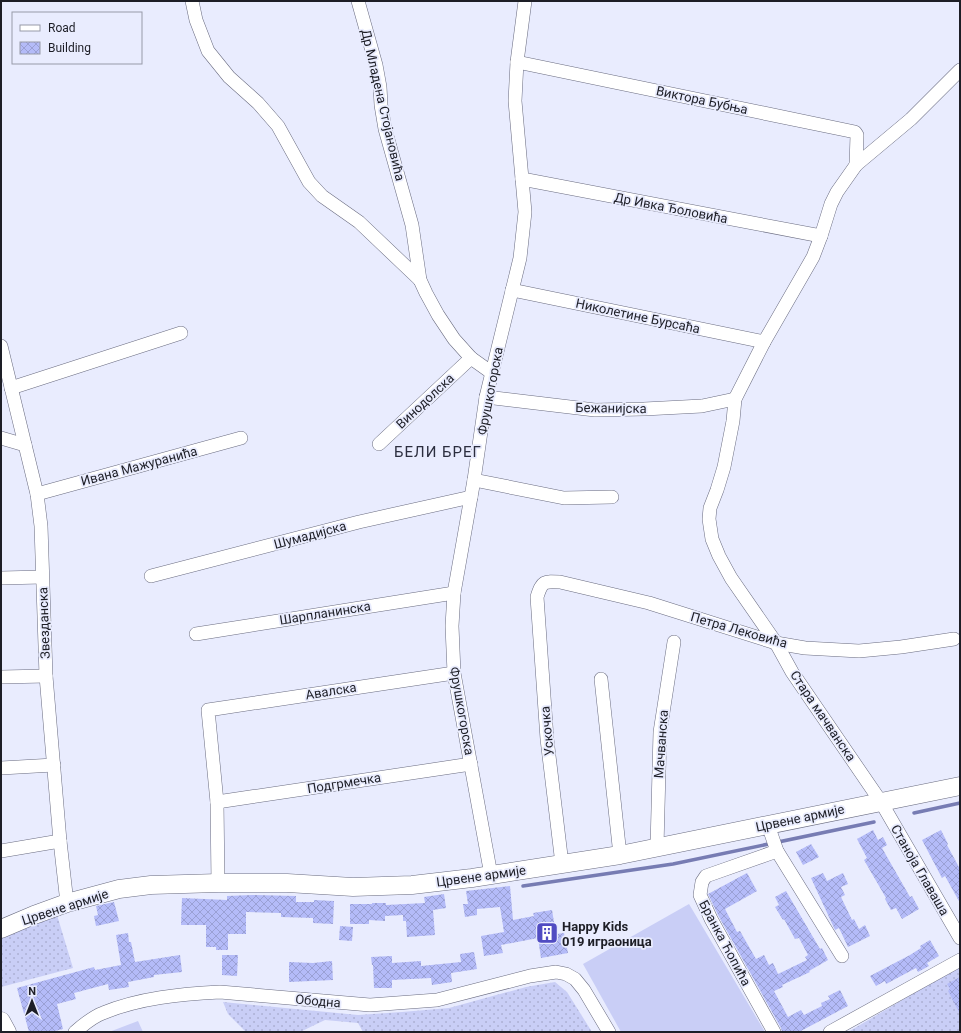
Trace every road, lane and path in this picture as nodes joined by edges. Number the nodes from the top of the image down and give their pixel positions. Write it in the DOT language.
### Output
graph roads {
  1 [pos="192,1"];
  2 [pos="358,1"];
  3 [pos="525,1"];
  4 [pos="516,62"];
  5 [pos="960,70"];
  6 [pos="856,165"];
  7 [pos="522,179"];
  8 [pos="821,236"];
  9 [pos="420,280"];
  10 [pos="512,290"];
  11 [pos="181,333"];
  12 [pos="764,342"];
  13 [pos="1,346"];
  14 [pos="471,358"];
  15 [pos="492,373"];
  16 [pos="11,388"];
  17 [pos="486,397"];
  18 [pos="735,400"];
  19 [pos="1,438"];
  20 [pos="241,438"];
  21 [pos="379,444"];
  22 [pos="25,445"];
  23 [pos="474,480"];
  24 [pos="37,494"];
  25 [pos="471,497"];
  26 [pos="612,497"];
  27 [pos="151,576"];
  28 [pos="42,577"];
  29 [pos="1,578"];
  30 [pos="454,593"];
  31 [pos="537,597"];
  32 [pos="196,634"];
  33 [pos="954,639"];
  34 [pos="674,642"];
  35 [pos="776,643"];
  36 [pos="806,648"];
  37 [pos="792,672"];
  38 [pos="454,673"];
  39 [pos="46,676"];
  40 [pos="1,677"];
  41 [pos="601,679"];
  42 [pos="471,764"];
  43 [pos="54,765"];
  44 [pos="1,768"];
  45 [pos="960,786"];
  46 [pos="217,802"];
  47 [pos="881,802"];
  48 [pos="768,825"];
  49 [pos="60,842"];
  50 [pos="657,847"];
  51 [pos="1,851"];
  52 [pos="777,851"];
  53 [pos="620,855"];
  54 [pos="562,864"];
  55 [pos="491,875"];
  56 [pos="218,883"];
  57 [pos="67,903"];
  58 [pos="1,929"];
  59 [pos="960,938"];
  60 [pos="842,956"];
  61 [pos="960,960"];
  62 [pos="1,1021"];
  63 [pos="7,1032"];
  64 [pos="75,1032"];
  65 [pos="609,1032"];
  66 [pos="774,1032"];
  67 [pos="830,1032"];
  1 -- 9 [label="street"];
  2 -- 9 [label="street, Др Младена Стојановића"];
  3 -- 4 [label="street, Фрушкогорска"];
  4 -- 6 [label="street, Виктора Бубња"];
  4 -- 7 [label="street, Фрушкогорска"];
  5 -- 6 [label="street"];
  6 -- 8 [label="street"];
  7 -- 8 [label="street, Др Ивка Ђоловића"];
  7 -- 10 [label="street, Фрушкогорска"];
  8 -- 12 [label="street"];
  9 -- 14 [label="street, Др Младена Стојановића"];
  10 -- 12 [label="street, Николетине Бурсаћа"];
  10 -- 15 [label="street, Фрушкогорска"];
  11 -- 16 [label="street"];
  12 -- 18 [label="street"];
  13 -- 16 [label="street, Звезданска"];
  14 -- 15 [label="street, Др Младена Стојановића"];
  14 -- 21 [label="street, Винодолска"];
  15 -- 17 [label="street, Фрушкогорска"];
  16 -- 22 [label="street, Звезданска"];
  17 -- 18 [label="street, Бежанијска"];
  17 -- 23 [label="street, Фрушкогорска"];
  18 -- 35 [label="street, Стара мачванска"];
  19 -- 22 [label="street"];
  20 -- 24 [label="street, Ивана Мажуранића"];
  22 -- 24 [label="street, Звезданска"];
  23 -- 25 [label="street, Фрушкогорска"];
  23 -- 26 [label="street"];
  24 -- 28 [label="street, Звезданска"];
  25 -- 27 [label="street, Шумадијска"];
  25 -- 30 [label="street, Фрушкогорска"];
  28 -- 29 [label="street"];
  28 -- 39 [label="street, Звезданска"];
  30 -- 32 [label="street, Шарпланинска"];
  30 -- 38 [label="street, Фрушкогорска"];
  31 -- 35 [label="street, Петра Лековића"];
  31 -- 54 [label="street, Ускочка"];
  33 -- 36 [label="street, Петра Лековића"];
  34 -- 50 [label="street, Мачванска"];
  35 -- 36 [label="street, Петра Лековића"];
  35 -- 37 [label="street, Стара мачванска"];
  36 -- 37 [label="street"];
  37 -- 47 [label="street, Стара мачванска"];
  38 -- 42 [label="street, Фрушкогорска"];
  38 -- 46 [label="street, Авалска"];
  39 -- 40 [label="street"];
  39 -- 43 [label="street, Звезданска"];
  41 -- 53 [label="street"];
  42 -- 46 [label="street, Подгрмечка"];
  42 -- 55 [label="street, Фрушкогорска"];
  43 -- 44 [label="street"];
  43 -- 49 [label="street, Звезданска"];
  45 -- 47 [label="main road, Црвене армије"];
  46 -- 56 [label="street"];
  47 -- 48 [label="main road, Црвене армије"];
  47 -- 59 [label="street, Станоја Главаша"];
  48 -- 50 [label="main road, Црвене армије"];
  48 -- 52 [label="street"];
  49 -- 51 [label="street"];
  49 -- 57 [label="street, Звезданска"];
  50 -- 53 [label="main road, Црвене армије"];
  52 -- 60 [label="street"];
  52 -- 66 [label="street, Бранка Ћопића"];
  53 -- 54 [label="main road, Црвене армије"];
  54 -- 55 [label="main road, Црвене армије"];
  55 -- 56 [label="main road, Црвене армије"];
  56 -- 57 [label="main road, Црвене армије"];
  57 -- 58 [label="main road, Црвене армије"];
  61 -- 67 [label="street"];
  62 -- 63 [label="main road"];
  64 -- 65 [label="street, Ободна"];
}
